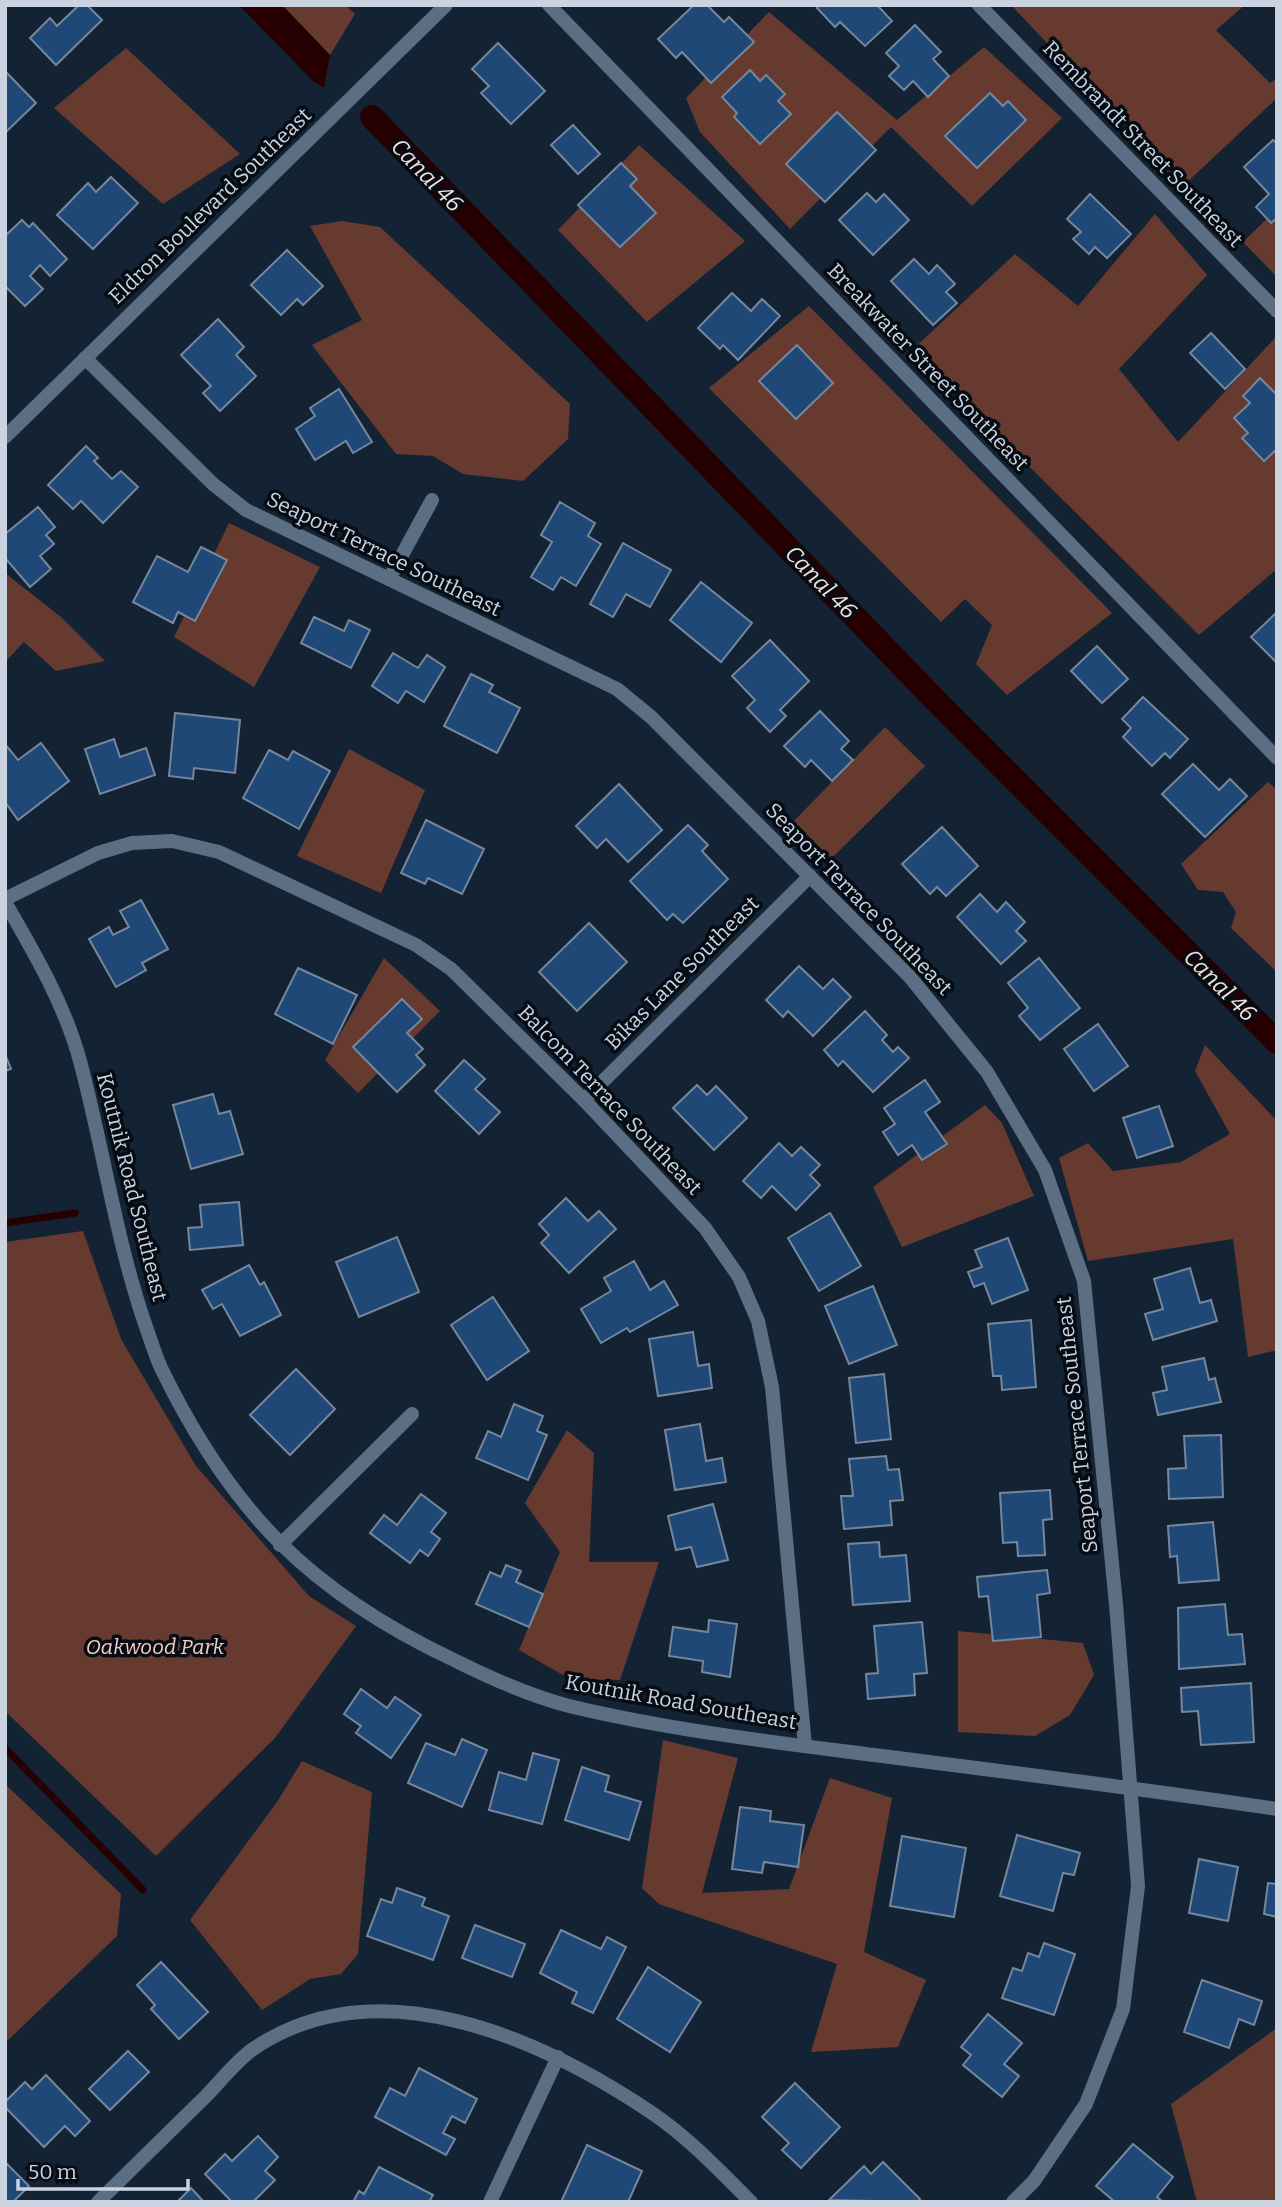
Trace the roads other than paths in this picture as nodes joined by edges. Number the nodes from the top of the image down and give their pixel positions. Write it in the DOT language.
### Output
graph roads {
  1 [pos="446,5"];
  2 [pos="550,5"];
  3 [pos="979,5"];
  4 [pos="1277,311"];
  5 [pos="85,359"];
  6 [pos="5,437"];
  7 [pos="432,500"];
  8 [pos="389,579"];
  9 [pos="1277,758"];
  10 [pos="810,876"];
  11 [pos="5,900"];
  12 [pos="584,1100"];
  13 [pos="412,1414"];
  14 [pos="280,1545"];
  15 [pos="805,1746"];
  16 [pos="1129,1787"];
  17 [pos="1277,1809"];
  18 [pos="558,2057"];
  19 [pos="99,2202"];
  20 [pos="490,2202"];
  21 [pos="751,2202"];
  22 [pos="1013,2202"];
  1 -- 5 [label="street, Eldron Boulevard Southeast"];
  2 -- 9 [label="street, Breakwater Street Southeast"];
  3 -- 4 [label="street, Rembrandt Street Southeast"];
  5 -- 6 [label="street, Eldron Boulevard Southeast"];
  5 -- 8 [label="street, Seaport Terrace Southeast"];
  7 -- 8 [label="street"];
  8 -- 10 [label="street, Seaport Terrace Southeast"];
  10 -- 12 [label="street, Bikas Lane Southeast"];
  10 -- 16 [label="street, Seaport Terrace Southeast"];
  11 -- 12 [label="street, Balcom Terrace Southeast"];
  11 -- 14 [label="street, Koutnik Road Southeast"];
  12 -- 15 [label="street, Balcom Terrace Southeast"];
  13 -- 14 [label="street"];
  14 -- 15 [label="street, Koutnik Road Southeast"];
  15 -- 16 [label="street, Koutnik Road Southeast"];
  16 -- 17 [label="street, Koutnik Road Southeast"];
  16 -- 22 [label="street, Seaport Terrace Southeast"];
  18 -- 19 [label="street"];
  18 -- 20 [label="street"];
  18 -- 21 [label="street"];
}
